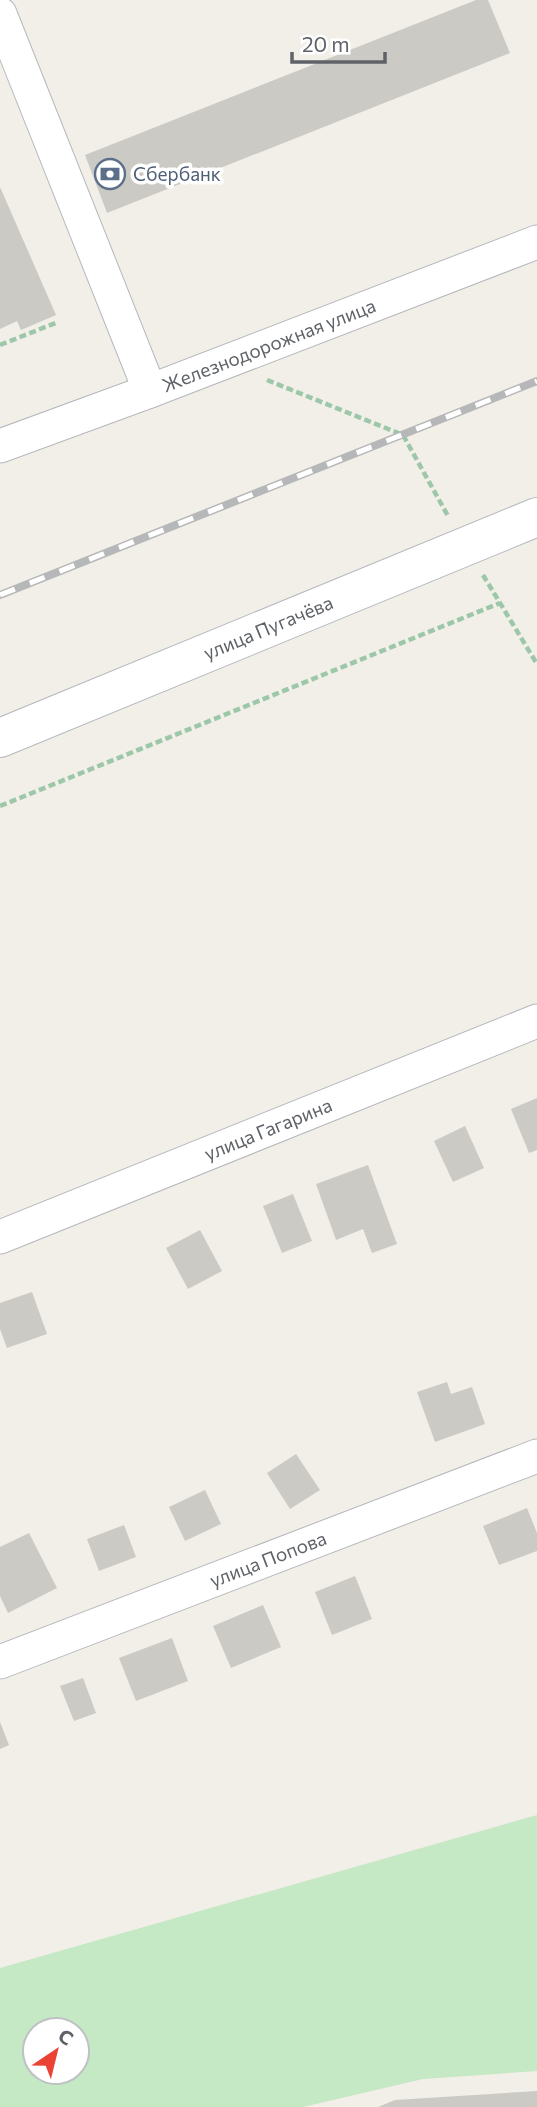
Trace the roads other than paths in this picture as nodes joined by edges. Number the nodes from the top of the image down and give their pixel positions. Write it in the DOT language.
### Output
graph roads {
  1 [pos="0,14"];
  2 [pos="537,242"];
  3 [pos="150,391"];
  4 [pos="0,446"];
  5 [pos="537,517"];
  6 [pos="0,738"];
  7 [pos="537,1021"];
  8 [pos="0,1237"];
  9 [pos="537,1457"];
  10 [pos="0,1662"];
  1 -- 3 [label="street"];
  2 -- 3 [label="street, Железнодорожная улица"];
  3 -- 4 [label="street, Железнодорожная улица"];
  5 -- 6 [label="street, улица Пугачёва"];
  7 -- 8 [label="street, улица Гагарина"];
  9 -- 10 [label="street, улица Попова"];
}
